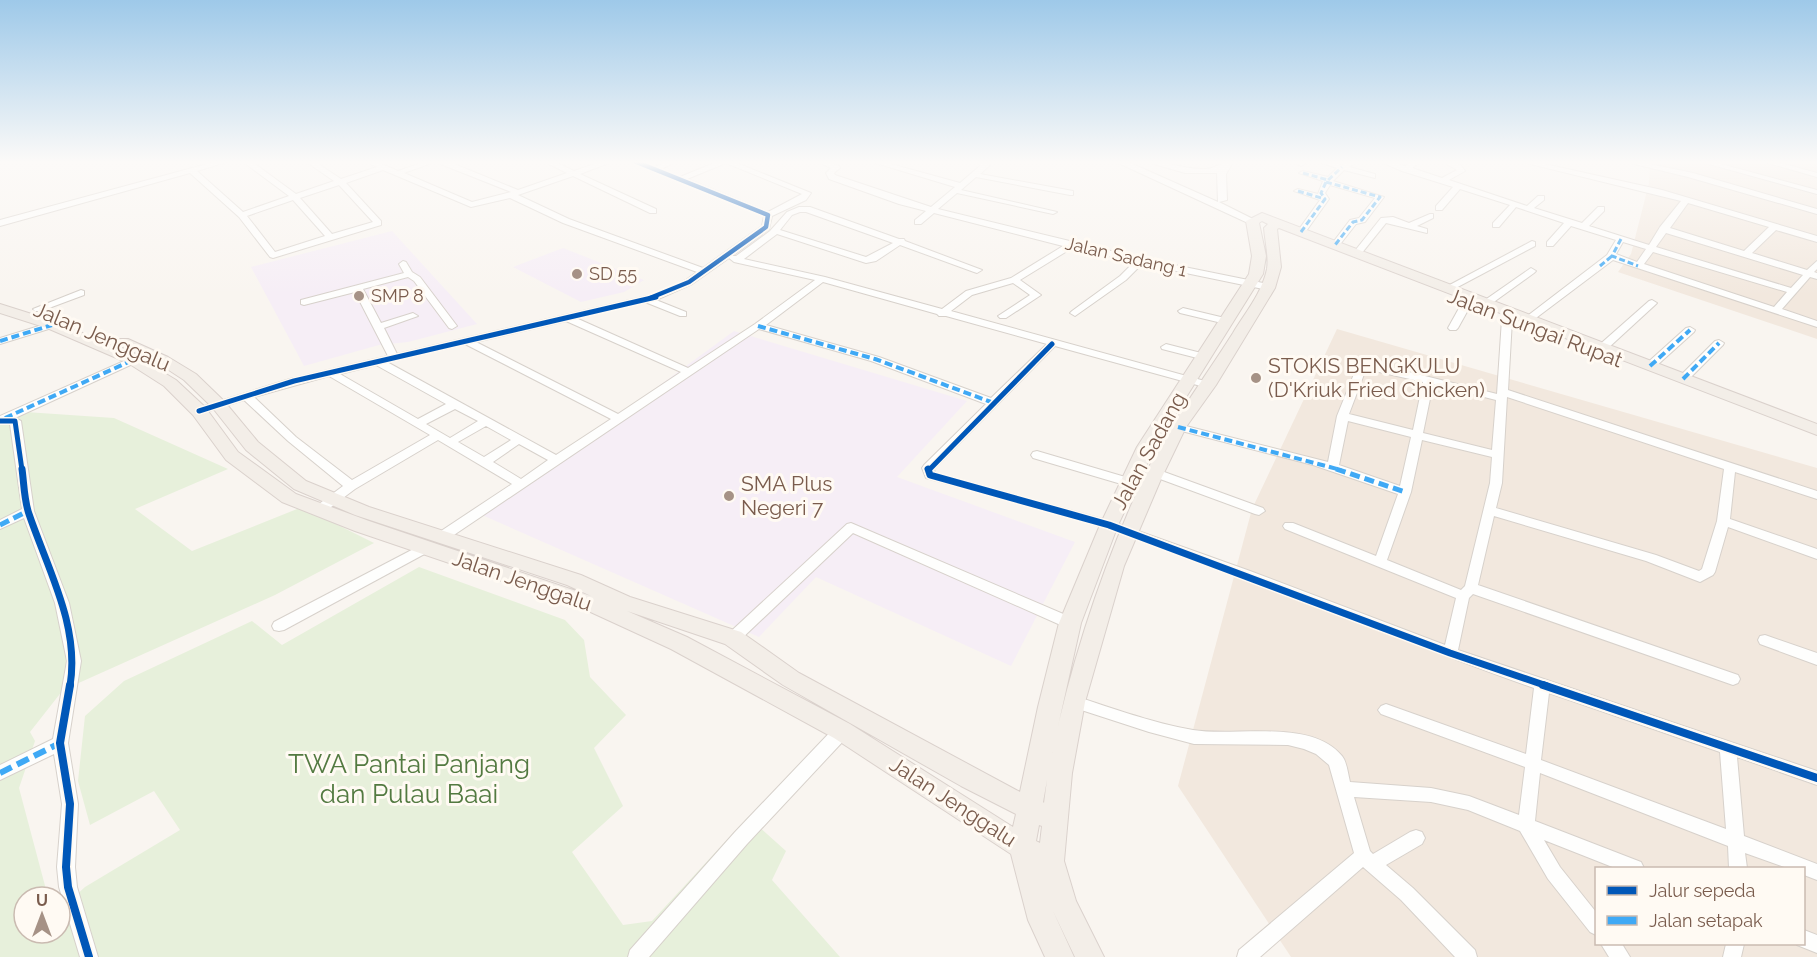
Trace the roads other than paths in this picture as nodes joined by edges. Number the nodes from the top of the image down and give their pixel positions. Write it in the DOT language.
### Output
graph roads {
  1 [pos="64,206"];
  2 [pos="231,206"];
  3 [pos="268,206"];
  4 [pos="302,206"];
  5 [pos="362,206"];
  6 [pos="537,206"];
  7 [pos="642,206"];
  8 [pos="745,206"];
  9 [pos="787,206"];
  10 [pos="918,206"];
  11 [pos="940,206"];
  12 [pos="1027,206"];
  13 [pos="1235,206"];
  14 [pos="1320,206"];
  15 [pos="1373,206"];
  16 [pos="1441,206"];
  17 [pos="1513,206"];
  18 [pos="1521,206"];
  19 [pos="1532,206"];
  20 [pos="1682,206"];
  21 [pos="1705,206"];
  22 [pos="1795,206"];
  23 [pos="1439,208"];
  24 [pos="1529,208"];
  25 [pos="1600,209"];
  26 [pos="653,211"];
  27 [pos="934,211"];
  28 [pos="1053,212"];
  29 [pos="1817,212"];
  30 [pos="242,215"];
  31 [pos="768,215"];
  32 [pos="1430,216"];
  33 [pos="918,222"];
  34 [pos="1266,222"];
  35 [pos="1570,222"];
  36 [pos="0,223"];
  37 [pos="378,223"];
  38 [pos="1496,225"];
  39 [pos="1410,226"];
  40 [pos="1584,226"];
  41 [pos="1775,226"];
  42 [pos="1663,229"];
  43 [pos="385,231"];
  44 [pos="775,231"];
  45 [pos="1424,231"];
  46 [pos="1300,232"];
  47 [pos="330,237"];
  48 [pos="1621,239"];
  49 [pos="1817,239"];
  50 [pos="901,241"];
  51 [pos="1532,244"];
  52 [pos="1550,244"];
  53 [pos="1070,245"];
  54 [pos="1335,245"];
  55 [pos="1651,248"];
  56 [pos="1358,252"];
  57 [pos="1746,254"];
  58 [pos="726,256"];
  59 [pos="1612,256"];
  60 [pos="737,260"];
  61 [pos="1140,261"];
  62 [pos="403,264"];
  63 [pos="1817,264"];
  64 [pos="1638,266"];
  65 [pos="977,270"];
  66 [pos="703,271"];
  67 [pos="1531,271"];
  68 [pos="409,274"];
  69 [pos="1813,274"];
  70 [pos="822,279"];
  71 [pos="1014,280"];
  72 [pos="1259,285"];
  73 [pos="358,288"];
  74 [pos="1449,288"];
  75 [pos="1792,291"];
  76 [pos="81,293"];
  77 [pos="0,298"];
  78 [pos="648,300"];
  79 [pos="1468,301"];
  80 [pos="304,302"];
  81 [pos="1488,302"];
  82 [pos="1652,303"];
  83 [pos="0,308"];
  84 [pos="38,309"];
  85 [pos="1183,311"];
  86 [pos="1775,311"];
  87 [pos="1075,312"];
  88 [pos="683,314"];
  89 [pos="942,314"];
  90 [pos="413,316"];
  91 [pos="1003,316"];
  92 [pos="1510,316"];
  93 [pos="569,319"];
  94 [pos="1529,319"];
  95 [pos="1226,321"];
  96 [pos="1817,324"];
  97 [pos="52,325"];
  98 [pos="452,326"];
  99 [pos="758,326"];
  100 [pos="378,327"];
  101 [pos="1453,328"];
  102 [pos="1690,330"];
  103 [pos="0,341"];
  104 [pos="469,342"];
  105 [pos="1719,343"];
  106 [pos="1052,344"];
  107 [pos="1166,347"];
  108 [pos="1602,348"];
  109 [pos="1205,357"];
  110 [pos="395,359"];
  111 [pos="133,360"];
  112 [pos="380,363"];
  113 [pos="1650,366"];
  114 [pos="687,371"];
  115 [pos="331,373"];
  116 [pos="1683,379"];
  117 [pos="1189,380"];
  118 [pos="1429,380"];
  119 [pos="1208,385"];
  120 [pos="245,395"];
  121 [pos="1502,395"];
  122 [pos="991,402"];
  123 [pos="218,404"];
  124 [pos="453,405"];
  125 [pos="199,411"];
  126 [pos="1343,416"];
  127 [pos="618,418"];
  128 [pos="0,421"];
  129 [pos="485,422"];
  130 [pos="418,424"];
  131 [pos="1178,427"];
  132 [pos="1812,433"];
  133 [pos="437,436"];
  134 [pos="1419,437"];
  135 [pos="518,440"];
  136 [pos="449,442"];
  137 [pos="1037,455"];
  138 [pos="1497,455"];
  139 [pos="558,461"];
  140 [pos="485,462"];
  141 [pos="1333,467"];
  142 [pos="1731,467"];
  143 [pos="1156,473"];
  144 [pos="1128,482"];
  145 [pos="521,484"];
  146 [pos="351,486"];
  147 [pos="1405,492"];
  148 [pos="1817,495"];
  149 [pos="325,505"];
  150 [pos="28,511"];
  151 [pos="1259,511"];
  152 [pos="1491,511"];
  153 [pos="1723,521"];
  154 [pos="0,525"];
  155 [pos="1109,525"];
  156 [pos="1289,526"];
  157 [pos="1129,532"];
  158 [pos="433,543"];
  159 [pos="1817,554"];
  160 [pos="1380,562"];
  161 [pos="1467,592"];
  162 [pos="1070,622"];
  163 [pos="279,626"];
  164 [pos="733,638"];
  165 [pos="1766,640"];
  166 [pos="1450,653"];
  167 [pos="1817,659"];
  168 [pos="1733,679"];
  169 [pos="1542,684"];
  170 [pos="1074,702"];
  171 [pos="1386,710"];
  172 [pos="842,731"];
  173 [pos="60,743"];
  174 [pos="1728,747"];
  175 [pos="1532,763"];
  176 [pos="0,773"];
  177 [pos="1817,778"];
  178 [pos="1346,789"];
  179 [pos="1028,810"];
  180 [pos="1054,820"];
  181 [pos="1526,825"];
  182 [pos="1416,838"];
  183 [pos="1737,841"];
  184 [pos="1022,847"];
  185 [pos="1367,860"];
  186 [pos="1051,861"];
  187 [pos="1632,867"];
  188 [pos="1738,867"];
  189 [pos="1804,867"];
  190 [pos="1595,925"];
  191 [pos="1611,945"];
  192 [pos="89,957"];
  193 [pos="637,957"];
  194 [pos="1060,957"];
  195 [pos="1090,957"];
  196 [pos="1246,957"];
  197 [pos="1467,957"];
  198 [pos="1621,957"];
  1 -- 36 [label="street"];
  2 -- 30 [label="street"];
  3 -- 30 [label="street"];
  4 -- 47 [label="street"];
  5 -- 37 [label="street"];
  6 -- 66 [label="street"];
  7 -- 26 [label="street"];
  8 -- 31 [label="street"];
  9 -- 31 [label="street"];
  10 -- 27 [label="street, Jalan Sadang 1"];
  11 -- 27 [label="street"];
  12 -- 28 [label="street"];
  13 -- 34 [label="street"];
  14 -- 46 [label="street"];
  15 -- 54 [label="street"];
  16 -- 23 [label="street"];
  17 -- 38 [label="street"];
  18 -- 24 [label="street"];
  19 -- 24 [label="street"];
  20 -- 42 [label="street"];
  21 -- 41 [label="street"];
  22 -- 29 [label="street"];
  24 -- 35 [label="street"];
  25 -- 40 [label="street"];
  27 -- 33 [label="street"];
  27 -- 53 [label="street, Jalan Sadang 1"];
  30 -- 47 [label="street"];
  31 -- 58 [label="street"];
  32 -- 39 [label="street"];
  34 -- 46 [label="main road, Jalan Sungai Rupat"];
  34 -- 72 [label="main road, Jalan Sadang"];
  34 -- 79 [label="main road, Jalan Sungai Rupat"];
  35 -- 40 [label="street"];
  35 -- 52 [label="street"];
  37 -- 43 [label="street"];
  37 -- 47 [label="street"];
  39 -- 45 [label="street"];
  39 -- 56 [label="street"];
  40 -- 48 [label="street"];
  41 -- 49 [label="street"];
  41 -- 57 [label="street"];
  42 -- 55 [label="street"];
  42 -- 57 [label="street"];
  44 -- 50 [label="street"];
  44 -- 50 [label="street"];
  44 -- 60 [label="street"];
  46 -- 54 [label="main road, Jalan Sungai Rupat"];
  48 -- 55 [label="street"];
  48 -- 59 [label="street"];
  50 -- 65 [label="street"];
  51 -- 74 [label="street"];
  53 -- 61 [label="street, Jalan Sadang 1"];
  53 -- 71 [label="street"];
  54 -- 56 [label="main road, Jalan Sungai Rupat"];
  55 -- 64 [label="street"];
  55 -- 75 [label="street"];
  56 -- 74 [label="main road, Jalan Sungai Rupat"];
  57 -- 69 [label="street"];
  58 -- 60 [label="street"];
  58 -- 66 [label="street"];
  59 -- 64 [label="street"];
  59 -- 94 [label="street"];
  60 -- 70 [label="street"];
  61 -- 72 [label="street, Jalan Sadang 1"];
  61 -- 87 [label="street"];
  62 -- 68 [label="street"];
  63 -- 69 [label="street"];
  64 -- 86 [label="street"];
  66 -- 78 [label="street"];
  67 -- 81 [label="street"];
  68 -- 73 [label="street"];
  68 -- 98 [label="street"];
  69 -- 75 [label="street"];
  70 -- 89 [label="street"];
  70 -- 99 [label="street"];
  71 -- 89 [label="street"];
  71 -- 91 [label="street"];
  72 -- 95 [label="main road, Jalan Sadang"];
  72 -- 119 [label="main road"];
  73 -- 80 [label="street"];
  73 -- 100 [label="street"];
  74 -- 81 [label="main road, Jalan Sungai Rupat"];
  75 -- 86 [label="street"];
  76 -- 84 [label="street"];
  77 -- 84 [label="main road, Jalan Jenggalu"];
  78 -- 88 [label="street"];
  78 -- 93 [label="street"];
  79 -- 92 [label="main road, Jalan Sungai Rupat"];
  79 -- 101 [label="street"];
  81 -- 92 [label="main road, Jalan Sungai Rupat"];
  82 -- 108 [label="street"];
  83 -- 97 [label="main road, Jalan Jenggalu"];
  84 -- 123 [label="main road, Jalan Jenggalu"];
  85 -- 95 [label="street"];
  86 -- 96 [label="street"];
  89 -- 106 [label="street"];
  90 -- 100 [label="street"];
  92 -- 94 [label="main road, Jalan Sungai Rupat"];
  92 -- 121 [label="street"];
  92 -- 132 [label="main road, Jalan Sungai Rupat"];
  93 -- 104 [label="street"];
  93 -- 114 [label="street"];
  94 -- 108 [label="main road, Jalan Sungai Rupat"];
  95 -- 109 [label="main road, Jalan Sadang"];
  97 -- 103 [label="street"];
  97 -- 111 [label="main road, Jalan Jenggalu"];
  99 -- 114 [label="street"];
  99 -- 122 [label="street"];
  100 -- 110 [label="street"];
  102 -- 113 [label="street"];
  104 -- 110 [label="street"];
  104 -- 127 [label="street"];
  105 -- 116 [label="street"];
  106 -- 117 [label="street"];
  106 -- 122 [label="street"];
  107 -- 109 [label="street"];
  108 -- 113 [label="main road, Jalan Sungai Rupat"];
  109 -- 117 [label="main road, Jalan Sadang"];
  110 -- 112 [label="street"];
  111 -- 125 [label="main road, Jalan Jenggalu"];
  111 -- 128 [label="street"];
  112 -- 115 [label="street"];
  112 -- 124 [label="street"];
  113 -- 116 [label="main road, Jalan Sungai Rupat"];
  114 -- 127 [label="street"];
  115 -- 120 [label="street"];
  115 -- 130 [label="street"];
  116 -- 132 [label="main road, Jalan Sungai Rupat"];
  117 -- 119 [label="street"];
  117 -- 144 [label="main road, Jalan Sadang"];
  118 -- 121 [label="street"];
  118 -- 126 [label="street"];
  118 -- 134 [label="street"];
  119 -- 131 [label="main road"];
  120 -- 123 [label="street"];
  120 -- 146 [label="street"];
  121 -- 138 [label="street"];
  121 -- 142 [label="street"];
  122 -- 155 [label="street"];
  123 -- 125 [label="street"];
  123 -- 149 [label="main road, Jalan Jenggalu"];
  124 -- 129 [label="street"];
  124 -- 130 [label="street"];
  125 -- 149 [label="main road, Jalan Jenggalu"];
  126 -- 134 [label="street"];
  126 -- 141 [label="street"];
  127 -- 139 [label="street"];
  128 -- 150 [label="street"];
  129 -- 135 [label="street"];
  129 -- 136 [label="street"];
  130 -- 133 [label="street"];
  131 -- 141 [label="street"];
  131 -- 143 [label="main road"];
  133 -- 136 [label="street"];
  133 -- 146 [label="street"];
  134 -- 138 [label="street"];
  134 -- 147 [label="street"];
  135 -- 139 [label="street"];
  135 -- 140 [label="street"];
  136 -- 140 [label="street"];
  137 -- 144 [label="street"];
  138 -- 152 [label="street"];
  139 -- 145 [label="street"];
  140 -- 145 [label="street"];
  141 -- 147 [label="street"];
  142 -- 148 [label="street"];
  142 -- 153 [label="street"];
  143 -- 151 [label="street"];
  143 -- 157 [label="main road"];
  144 -- 155 [label="main road, Jalan Sadang"];
  145 -- 158 [label="street"];
  146 -- 149 [label="street"];
  147 -- 160 [label="street"];
  149 -- 158 [label="main road, Jalan Jenggalu"];
  150 -- 154 [label="street"];
  150 -- 173 [label="street"];
  152 -- 153 [label="street"];
  152 -- 161 [label="street"];
  153 -- 159 [label="street"];
  155 -- 157 [label="street"];
  155 -- 162 [label="main road, Jalan Sadang"];
  156 -- 160 [label="street"];
  157 -- 166 [label="street"];
  157 -- 170 [label="main road"];
  158 -- 163 [label="street"];
  158 -- 164 [label="main road, Jalan Jenggalu"];
  158 -- 172 [label="main road, Jalan Jenggalu"];
  160 -- 161 [label="street"];
  161 -- 166 [label="street"];
  161 -- 168 [label="street"];
  162 -- 164 [label="street"];
  162 -- 179 [label="main road, Jalan Sadang"];
  164 -- 179 [label="main road, Jalan Jenggalu"];
  165 -- 167 [label="street"];
  166 -- 169 [label="street"];
  169 -- 174 [label="street"];
  169 -- 175 [label="street"];
  170 -- 178 [label="street"];
  170 -- 180 [label="main road"];
  171 -- 175 [label="street"];
  172 -- 184 [label="main road, Jalan Jenggalu"];
  172 -- 193 [label="street"];
  173 -- 176 [label="street"];
  173 -- 192 [label="street"];
  174 -- 177 [label="street"];
  174 -- 183 [label="street"];
  175 -- 181 [label="street"];
  175 -- 183 [label="street"];
  178 -- 181 [label="street"];
  178 -- 185 [label="street"];
  179 -- 180 [label="main road, Jalan Jenggalu"];
  179 -- 184 [label="main road, Jalan Sadang"];
  180 -- 186 [label="main road"];
  181 -- 187 [label="street"];
  181 -- 190 [label="street"];
  182 -- 185 [label="street"];
  183 -- 188 [label="street"];
  183 -- 189 [label="street"];
  184 -- 186 [label="main road, Jalan Jenggalu"];
  184 -- 194 [label="main road"];
  185 -- 196 [label="street"];
  185 -- 197 [label="street"];
  186 -- 195 [label="main road"];
  191 -- 198 [label="street"];
}
